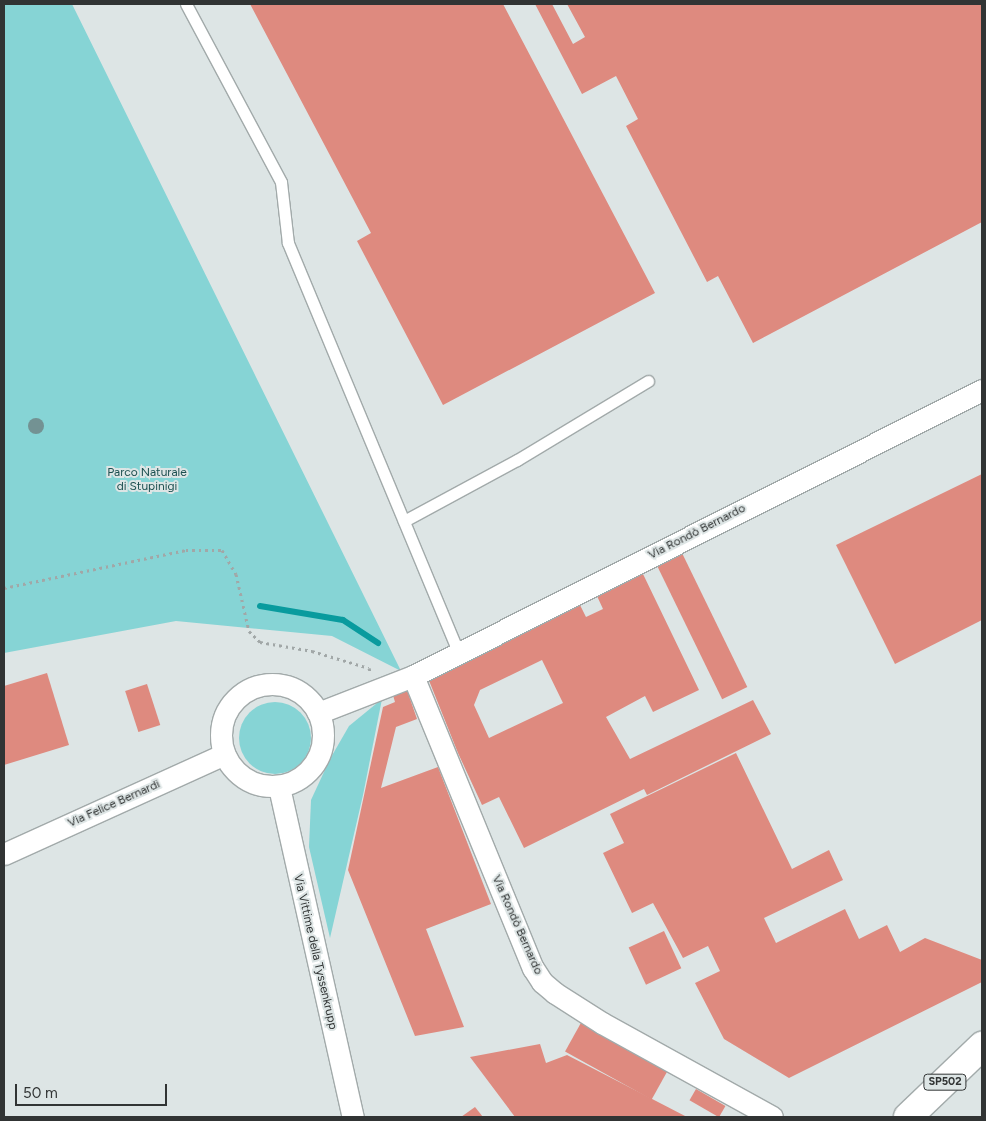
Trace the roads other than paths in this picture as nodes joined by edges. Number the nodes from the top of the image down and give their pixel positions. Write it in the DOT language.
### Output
graph roads {
  1 [pos="186,4"];
  2 [pos="648,382"];
  3 [pos="982,390"];
  4 [pos="404,520"];
  5 [pos="458,652"];
  6 [pos="413,676"];
  7 [pos="318,713"];
  8 [pos="224,754"];
  9 [pos="278,787"];
  10 [pos="4,854"];
  11 [pos="982,1046"];
  12 [pos="353,1117"];
  13 [pos="772,1117"];
  14 [pos="908,1117"];
  1 -- 4 [label="lane"];
  2 -- 4 [label="lane"];
  3 -- 5 [label="street, Via Rondò Bernardo"];
  4 -- 5 [label="lane"];
  5 -- 6 [label="street, Via Rondò Bernardo"];
  6 -- 7 [label="street, Via Rondò Bernardo"];
  6 -- 13 [label="street, Via Rondò Bernardo"];
  7 -- 8 [label="street"];
  7 -- 9 [label="street"];
  8 -- 9 [label="street"];
  8 -- 10 [label="street, Via Felice Bernardi"];
  9 -- 12 [label="street, Via Vittime della Tyssenkrupp"];
  11 -- 14 [label="main road, SP502"];
}
